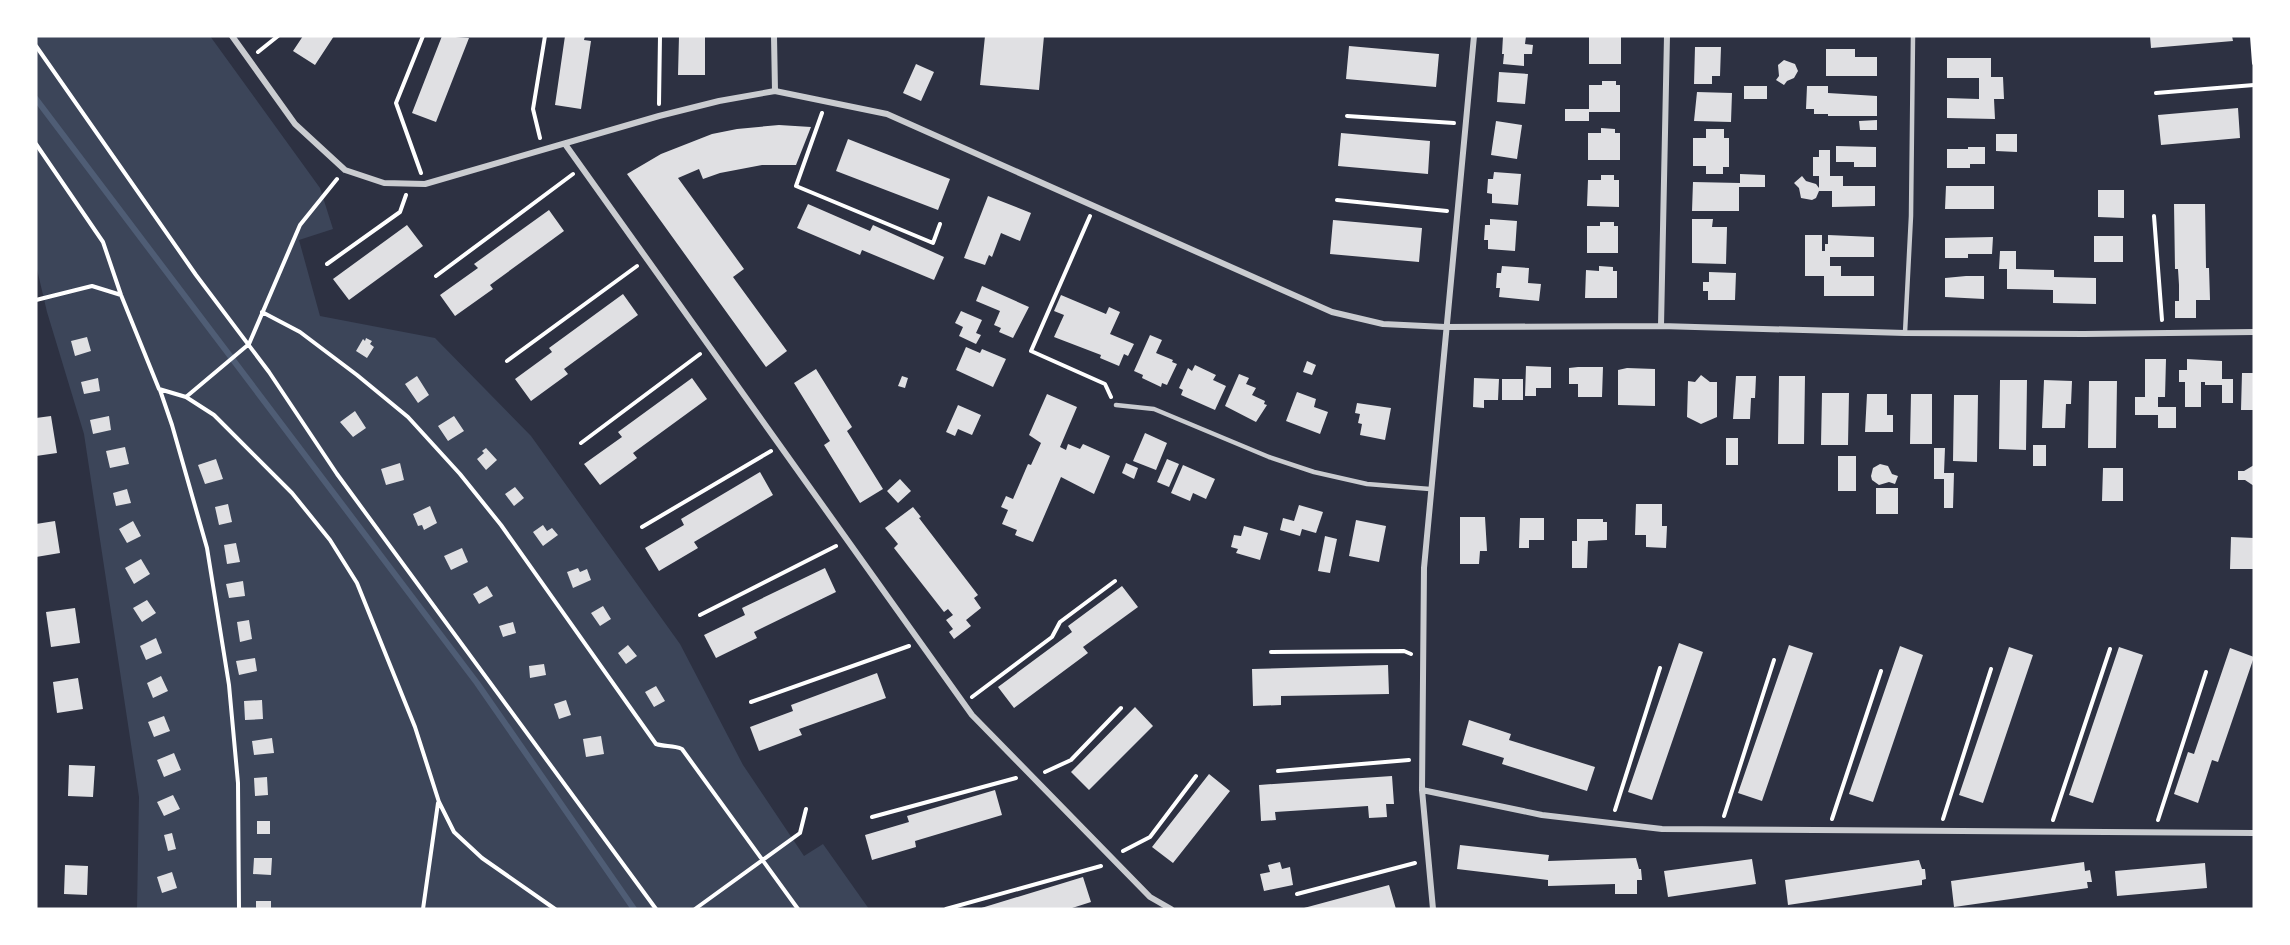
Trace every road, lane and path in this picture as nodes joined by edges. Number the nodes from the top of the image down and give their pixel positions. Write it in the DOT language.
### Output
graph roads {
  1 [pos="232,36"];
  2 [pos="278,36"];
  3 [pos="423,36"];
  4 [pos="545,36"];
  5 [pos="660,36"];
  6 [pos="774,36"];
  7 [pos="1474,36"];
  8 [pos="1667,36"];
  9 [pos="1913,36"];
  10 [pos="2252,36"];
  11 [pos="36,46"];
  12 [pos="248,59"];
  13 [pos="2254,63"];
  14 [pos="2254,84"];
  15 [pos="775,91"];
  16 [pos="2156,93"];
  17 [pos="826,101"];
  18 [pos="659,116"];
  19 [pos="1347,116"];
  20 [pos="1465,124"];
  21 [pos="36,144"];
  22 [pos="565,144"];
  23 [pos="543,150"];
  24 [pos="582,167"];
  25 [pos="345,170"];
  26 [pos="410,183"];
  27 [pos="425,184"];
  28 [pos="1337,200"];
  29 [pos="1095,205"];
  30 [pos="1456,212"];
  31 [pos="2154,216"];
  32 [pos="940,224"];
  33 [pos="647,259"];
  34 [pos="327,264"];
  35 [pos="436,276"];
  36 [pos="121,295"];
  37 [pos="36,300"];
  38 [pos="262,312"];
  39 [pos="1661,326"];
  40 [pos="1445,327"];
  41 [pos="2163,332"];
  42 [pos="2254,332"];
  43 [pos="1905,333"];
  44 [pos="249,344"];
  45 [pos="710,347"];
  46 [pos="507,361"];
  47 [pos="159,389"];
  48 [pos="186,397"];
  49 [pos="1116,405"];
  50 [pos="581,443"];
  51 [pos="780,445"];
  52 [pos="1430,489"];
  53 [pos="642,527"];
  54 [pos="848,540"];
  55 [pos="1115,581"];
  56 [pos="700,615"];
  57 [pos="920,642"];
  58 [pos="2110,650"];
  59 [pos="1271,652"];
  60 [pos="1422,658"];
  61 [pos="1774,660"];
  62 [pos="1660,668"];
  63 [pos="1991,669"];
  64 [pos="1881,671"];
  65 [pos="2206,672"];
  66 [pos="752,702"];
  67 [pos="964,704"];
  68 [pos="1121,708"];
  69 [pos="1422,759"];
  70 [pos="1278,771"];
  71 [pos="1031,776"];
  72 [pos="1196,776"];
  73 [pos="1422,790"];
  74 [pos="438,802"];
  75 [pos="806,809"];
  76 [pos="872,817"];
  77 [pos="1610,823"];
  78 [pos="1719,830"];
  79 [pos="1828,830"];
  80 [pos="1939,831"];
  81 [pos="2049,832"];
  82 [pos="2154,833"];
  83 [pos="2254,833"];
  84 [pos="762,860"];
  85 [pos="1114,860"];
  86 [pos="1428,860"];
  87 [pos="1297,894"];
  88 [pos="239,909"];
  89 [pos="423,909"];
  90 [pos="555,909"];
  91 [pos="656,909"];
  92 [pos="695,909"];
  93 [pos="798,909"];
  94 [pos="946,909"];
  95 [pos="1171,909"];
  96 [pos="1433,909"];
  1 -- 12 [label="street"];
  2 -- 12 [label="path"];
  3 -- 27 [label="path"];
  4 -- 23 [label="path"];
  5 -- 18 [label="path"];
  6 -- 15 [label="street"];
  7 -- 20 [label="street"];
  8 -- 39 [label="street"];
  9 -- 43 [label="lane"];
  10 -- 13 [label="path"];
  11 -- 44 [label="path"];
  12 -- 25 [label="street"];
  14 -- 16 [label="path"];
  15 -- 17 [label="street"];
  15 -- 18 [label="street"];
  17 -- 29 [label="street"];
  17 -- 32 [label="path"];
  18 -- 22 [label="street"];
  19 -- 20 [label="path"];
  20 -- 30 [label="street"];
  21 -- 36 [label="path"];
  22 -- 23 [label="street"];
  22 -- 24 [label="street"];
  23 -- 27 [label="street"];
  24 -- 33 [label="street"];
  24 -- 35 [label="path"];
  25 -- 26 [label="street"];
  25 -- 38 [label="path"];
  26 -- 27 [label="street"];
  26 -- 34 [label="path"];
  28 -- 30 [label="path"];
  29 -- 40 [label="street"];
  29 -- 49 [label="path"];
  30 -- 40 [label="street"];
  31 -- 41 [label="path"];
  33 -- 45 [label="street"];
  33 -- 46 [label="path"];
  36 -- 37 [label="path"];
  36 -- 47 [label="path"];
  38 -- 44 [label="path"];
  38 -- 84 [label="path"];
  39 -- 40 [label="street"];
  39 -- 43 [label="street"];
  40 -- 52 [label="street"];
  41 -- 42 [label="street"];
  41 -- 43 [label="street"];
  44 -- 48 [label="path"];
  44 -- 91 [label="path"];
  45 -- 50 [label="path"];
  45 -- 51 [label="street"];
  47 -- 48 [label="path"];
  47 -- 88 [label="path"];
  48 -- 74 [label="path"];
  49 -- 52 [label="lane"];
  51 -- 53 [label="path"];
  51 -- 54 [label="street"];
  52 -- 60 [label="street"];
  54 -- 56 [label="path"];
  54 -- 57 [label="street"];
  55 -- 67 [label="path"];
  57 -- 66 [label="path"];
  57 -- 67 [label="street"];
  58 -- 81 [label="path"];
  59 -- 60 [label="path"];
  60 -- 69 [label="street"];
  61 -- 78 [label="path"];
  62 -- 77 [label="path"];
  63 -- 80 [label="path"];
  64 -- 79 [label="path"];
  65 -- 82 [label="path"];
  67 -- 71 [label="street"];
  68 -- 71 [label="path"];
  69 -- 70 [label="path"];
  69 -- 73 [label="street"];
  71 -- 76 [label="path"];
  71 -- 85 [label="street"];
  72 -- 85 [label="path"];
  73 -- 77 [label="street"];
  73 -- 86 [label="street"];
  74 -- 89 [label="path"];
  74 -- 90 [label="path"];
  75 -- 84 [label="path"];
  77 -- 78 [label="street"];
  78 -- 79 [label="street"];
  79 -- 80 [label="street"];
  80 -- 81 [label="street"];
  81 -- 82 [label="street"];
  82 -- 83 [label="street"];
  84 -- 92 [label="path"];
  84 -- 93 [label="path"];
  85 -- 94 [label="path"];
  85 -- 95 [label="street"];
  86 -- 87 [label="path"];
  86 -- 96 [label="street"];
}
